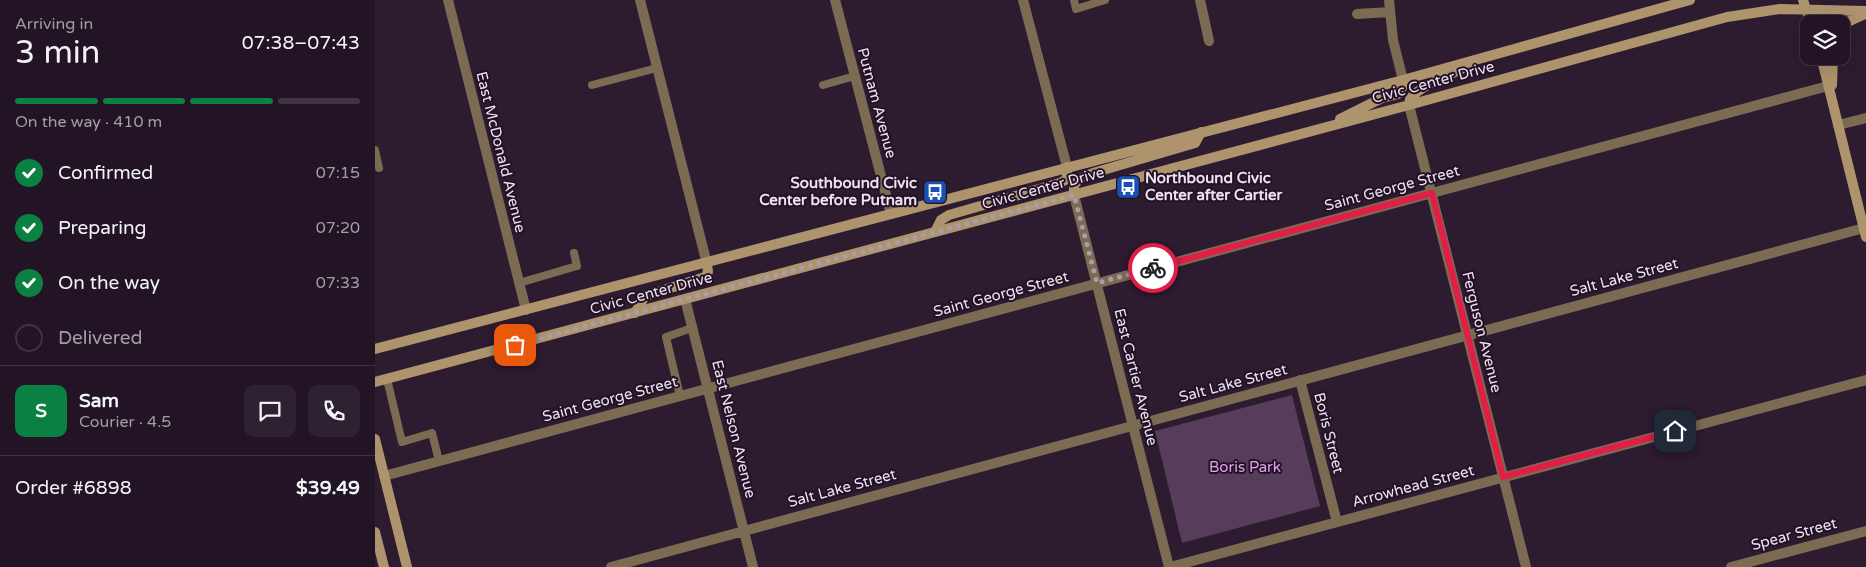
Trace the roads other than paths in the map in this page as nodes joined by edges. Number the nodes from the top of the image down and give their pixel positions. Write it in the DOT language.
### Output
graph roads {
  1 [pos="448,0"];
  2 [pos="640,0"];
  3 [pos="835,0"];
  4 [pos="1023,0"];
  5 [pos="1074,0"];
  6 [pos="1105,0"];
  7 [pos="1200,0"];
  8 [pos="1389,0"];
  9 [pos="1690,0"];
  10 [pos="1804,5"];
  11 [pos="1390,12"];
  12 [pos="1866,12"];
  13 [pos="1357,14"];
  14 [pos="1850,20"];
  15 [pos="1209,41"];
  16 [pos="1484,57"];
  17 [pos="1823,65"];
  18 [pos="1832,65"];
  19 [pos="657,68"];
  20 [pos="855,76"];
  21 [pos="1403,80"];
  22 [pos="592,85"];
  23 [pos="823,85"];
  24 [pos="1830,91"];
  25 [pos="1409,105"];
  26 [pos="1866,118"];
  27 [pos="1838,125"];
  28 [pos="1321,128"];
  29 [pos="1201,132"];
  30 [pos="375,150"];
  31 [pos="1067,167"];
  32 [pos="379,168"];
  33 [pos="1432,193"];
  34 [pos="1074,195"];
  35 [pos="891,214"];
  36 [pos="935,232"];
  37 [pos="1865,233"];
  38 [pos="574,253"];
  39 [pos="707,264"];
  40 [pos="519,282"];
  41 [pos="1097,283"];
  42 [pos="685,299"];
  43 [pos="525,310"];
  44 [pos="635,313"];
  45 [pos="692,328"];
  46 [pos="1467,335"];
  47 [pos="375,349"];
  48 [pos="387,379"];
  49 [pos="1300,380"];
  50 [pos="1866,380"];
  51 [pos="375,382"];
  52 [pos="708,388"];
  53 [pos="680,396"];
  54 [pos="1133,425"];
  55 [pos="375,439"];
  56 [pos="439,461"];
  57 [pos="384,476"];
  58 [pos="1503,477"];
  59 [pos="1337,522"];
  60 [pos="744,530"];
  61 [pos="1866,530"];
  62 [pos="375,532"];
  63 [pos="384,567"];
  64 [pos="407,567"];
  65 [pos="611,567"];
  66 [pos="753,567"];
  67 [pos="1169,567"];
  68 [pos="1526,567"];
  69 [pos="1731,567"];
  1 -- 40 [label="street, East McDonald Avenue"];
  2 -- 19 [label="street"];
  3 -- 20 [label="street, Putnam Avenue"];
  4 -- 31 [label="street"];
  5 -- 6 [label="lane"];
  7 -- 15 [label="street"];
  8 -- 11 [label="street"];
  9 -- 16 [label="main road, Civic Center Drive"];
  10 -- 12 [label="main road, Civic Center Drive"];
  10 -- 25 [label="main road, Civic Center Drive"];
  11 -- 13 [label="street"];
  11 -- 21 [label="street"];
  12 -- 14 [label="main road"];
  16 -- 21 [label="main road, Civic Center Drive"];
  16 -- 25 [label="main road"];
  17 -- 24 [label="main road"];
  18 -- 24 [label="main road"];
  19 -- 22 [label="lane"];
  19 -- 39 [label="street"];
  20 -- 23 [label="lane"];
  20 -- 35 [label="street, Putnam Avenue"];
  21 -- 28 [label="main road"];
  21 -- 29 [label="main road, Civic Center Drive"];
  24 -- 27 [label="main road"];
  24 -- 33 [label="street, Saint George Street"];
  25 -- 28 [label="main road, Civic Center Drive"];
  25 -- 33 [label="street, Ferguson Avenue"];
  26 -- 27 [label="street"];
  27 -- 37 [label="main road"];
  28 -- 34 [label="main road, Civic Center Drive"];
  29 -- 31 [label="main road, Civic Center Drive"];
  29 -- 34 [label="main road"];
  30 -- 32 [label="lane"];
  31 -- 35 [label="main road, Civic Center Drive"];
  31 -- 36 [label="main road"];
  33 -- 41 [label="street, Saint George Street"];
  33 -- 46 [label="street, Ferguson Avenue"];
  34 -- 36 [label="main road, Civic Center Drive"];
  34 -- 41 [label="street, East Cartier Avenue"];
  35 -- 39 [label="main road, Civic Center Drive"];
  36 -- 42 [label="main road, Civic Center Drive"];
  37 -- 46 [label="street, Salt Lake Street"];
  38 -- 40 [label="lane"];
  39 -- 43 [label="main road, Civic Center Drive"];
  39 -- 44 [label="main road"];
  40 -- 43 [label="street, East McDonald Avenue"];
  41 -- 52 [label="street, Saint George Street"];
  41 -- 54 [label="street, East Cartier Avenue"];
  42 -- 44 [label="main road, Civic Center Drive"];
  42 -- 45 [label="street, East Nelson Avenue"];
  43 -- 47 [label="main road, Civic Center Drive"];
  44 -- 48 [label="main road, Civic Center Drive"];
  45 -- 52 [label="street, East Nelson Avenue"];
  45 -- 53 [label="lane"];
  46 -- 49 [label="street, Salt Lake Street"];
  46 -- 58 [label="street, Ferguson Avenue"];
  48 -- 51 [label="main road, Civic Center Drive"];
  48 -- 56 [label="lane"];
  49 -- 54 [label="street, Salt Lake Street"];
  49 -- 59 [label="street, Boris Street"];
  50 -- 58 [label="street, Arrowhead Street"];
  52 -- 53 [label="street, Saint George Street"];
  52 -- 60 [label="street, East Nelson Avenue"];
  53 -- 56 [label="street, Saint George Street"];
  54 -- 60 [label="street, Salt Lake Street"];
  54 -- 67 [label="street, East Cartier Avenue"];
  55 -- 57 [label="main road"];
  56 -- 57 [label="street, Saint George Street"];
  57 -- 64 [label="main road"];
  58 -- 59 [label="street, Arrowhead Street"];
  58 -- 68 [label="street, Ferguson Avenue"];
  59 -- 67 [label="street, Arrowhead Street"];
  60 -- 65 [label="street, Salt Lake Street"];
  60 -- 66 [label="street, East Nelson Avenue"];
  61 -- 69 [label="street, Spear Street"];
  62 -- 63 [label="main road"];
}
